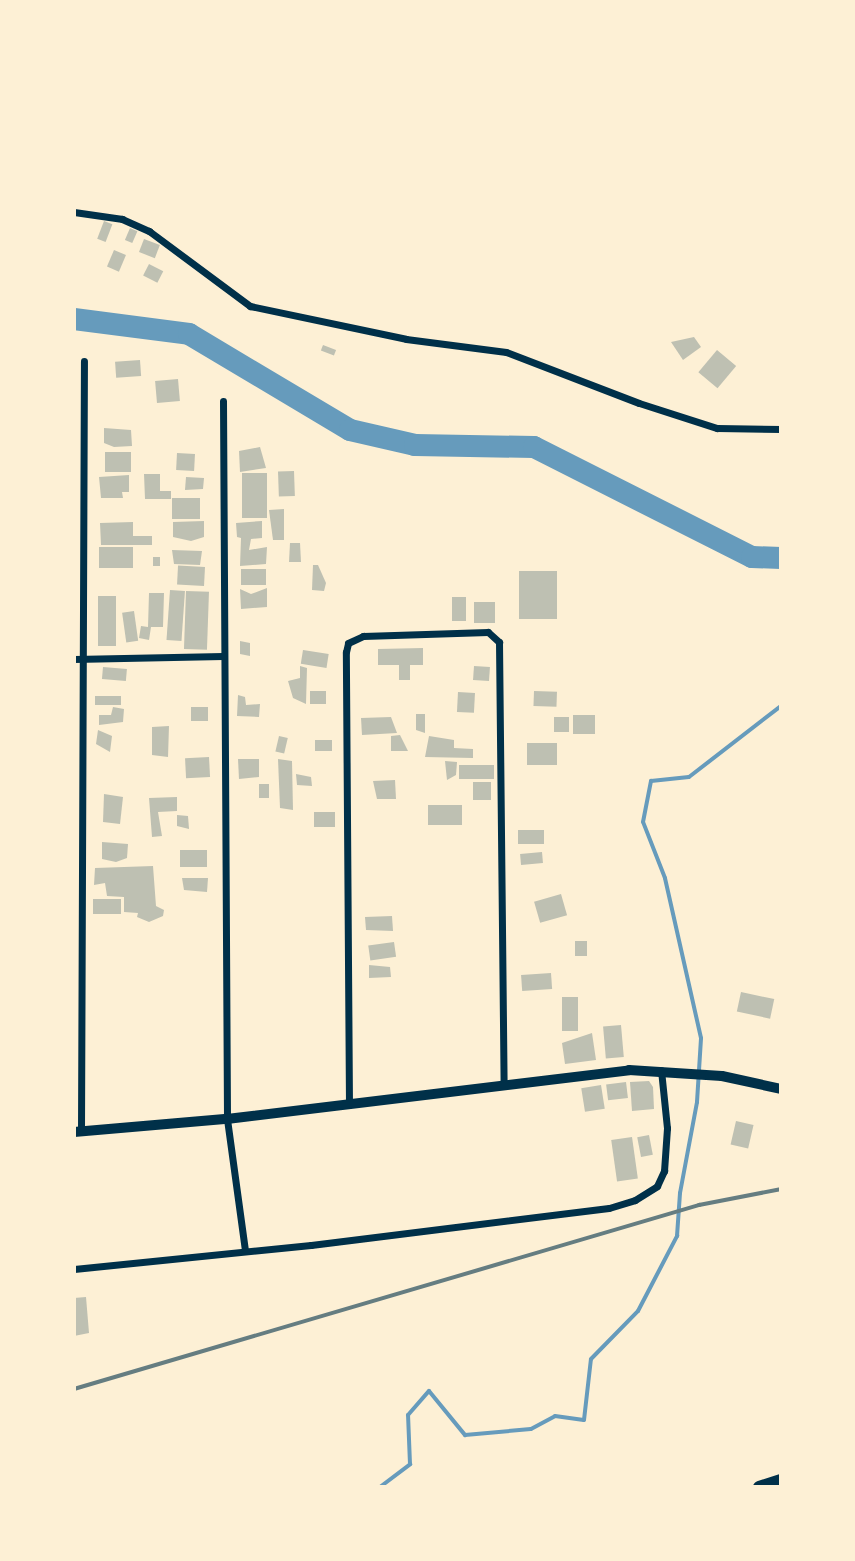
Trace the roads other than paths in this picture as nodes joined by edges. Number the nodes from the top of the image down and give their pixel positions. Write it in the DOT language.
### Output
graph roads {
  1 [pos="74,212"];
  2 [pos="84,361"];
  3 [pos="223,401"];
  4 [pos="781,429"];
  5 [pos="223,656"];
  6 [pos="78,659"];
  7 [pos="661,1070"];
  8 [pos="504,1085"];
  9 [pos="781,1089"];
  10 [pos="349,1105"];
  11 [pos="227,1119"];
  12 [pos="78,1132"];
  13 [pos="245,1250"];
  14 [pos="74,1269"];
  15 [pos="781,1480"];
  16 [pos="759,1487"];
  1 -- 4 [label="street"];
  2 -- 6 [label="street"];
  3 -- 5 [label="street"];
  5 -- 6 [label="street"];
  5 -- 11 [label="street"];
  6 -- 12 [label="street"];
  7 -- 8 [label="main road"];
  7 -- 9 [label="main road"];
  7 -- 13 [label="street"];
  8 -- 10 [label="main road"];
  8 -- 10 [label="street"];
  10 -- 11 [label="main road"];
  11 -- 12 [label="main road"];
  11 -- 13 [label="street"];
  13 -- 14 [label="street"];
  15 -- 16 [label="highway"];
}
